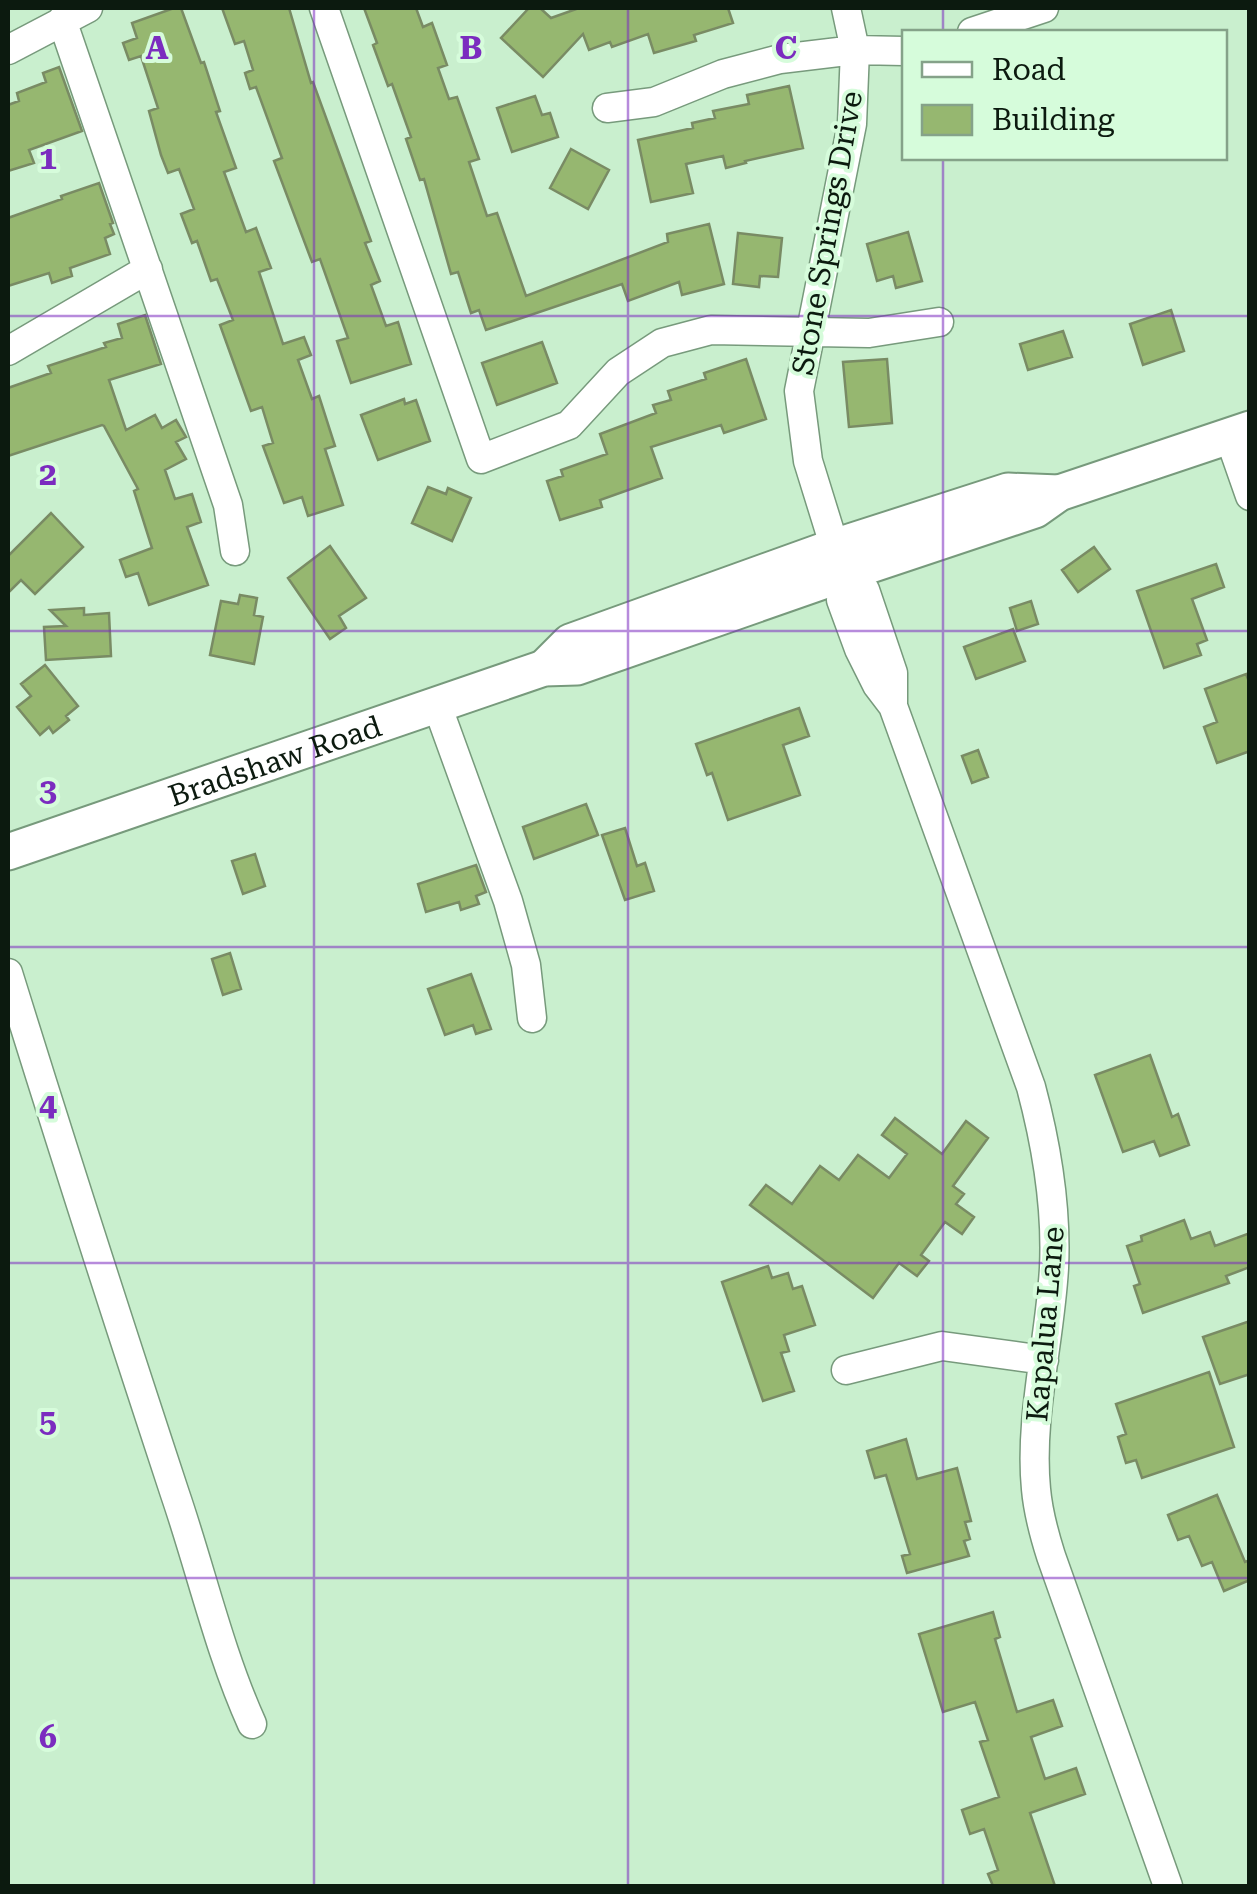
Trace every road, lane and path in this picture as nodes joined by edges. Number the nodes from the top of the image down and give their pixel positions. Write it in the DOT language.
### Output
graph roads {
  1 [pos="88,8"];
  2 [pos="324,8"];
  3 [pos="846,8"];
  4 [pos="1044,8"];
  5 [pos="62,20"];
  6 [pos="978,30"];
  7 [pos="8,50"];
  8 [pos="855,50"];
  9 [pos="902,50"];
  10 [pos="607,108"];
  11 [pos="148,268"];
  12 [pos="939,322"];
  13 [pos="810,331"];
  14 [pos="8,352"];
  15 [pos="1239,432"];
  16 [pos="1250,496"];
  17 [pos="235,551"];
  18 [pos="838,560"];
  19 [pos="437,704"];
  20 [pos="8,852"];
  21 [pos="8,973"];
  22 [pos="532,1018"];
  23 [pos="1044,1360"];
  24 [pos="846,1370"];
  25 [pos="252,1724"];
  26 [pos="1168,1886"];
  1 -- 5 [label="street"];
  2 -- 13 [label="street"];
  3 -- 8 [label="street, Stone Springs Drive"];
  4 -- 6 [label="street"];
  5 -- 7 [label="street"];
  5 -- 11 [label="street"];
  8 -- 9 [label="street"];
  8 -- 10 [label="street"];
  8 -- 13 [label="street, Stone Springs Drive"];
  11 -- 14 [label="street"];
  11 -- 17 [label="street"];
  12 -- 13 [label="street"];
  13 -- 18 [label="street, Stone Springs Drive"];
  15 -- 16 [label="street"];
  15 -- 18 [label="main road, Bradshaw Road"];
  18 -- 19 [label="main road, Bradshaw Road"];
  18 -- 23 [label="street, Kapalua Lane"];
  19 -- 20 [label="main road, Bradshaw Road"];
  19 -- 22 [label="street"];
  21 -- 25 [label="street"];
  23 -- 24 [label="street"];
  23 -- 26 [label="street, Kapalua Lane"];
}
